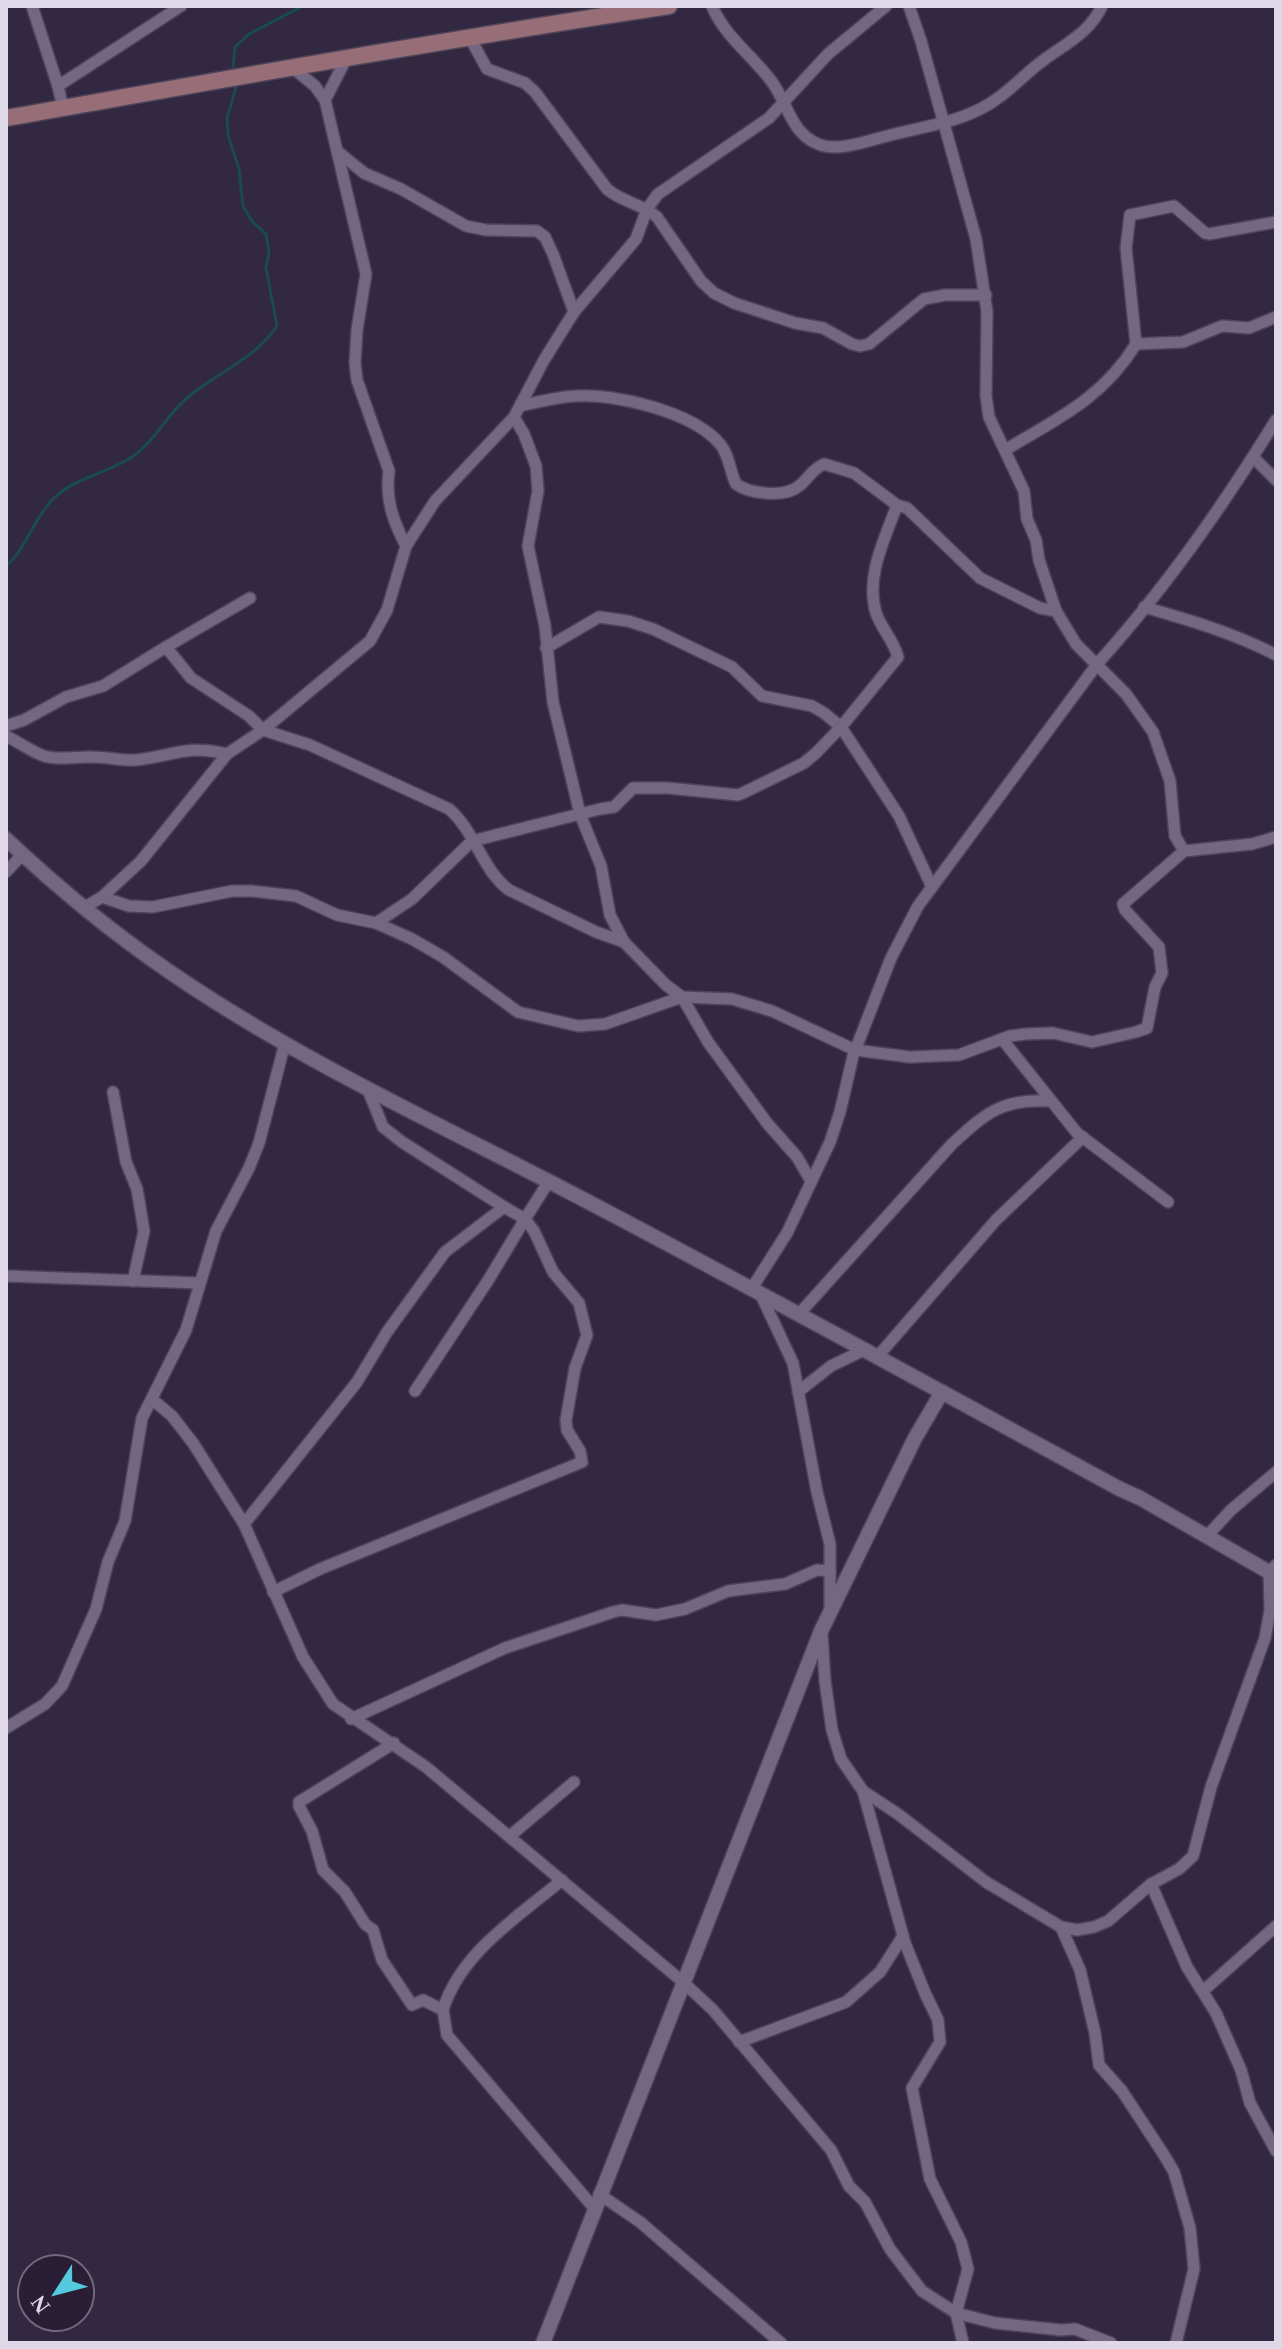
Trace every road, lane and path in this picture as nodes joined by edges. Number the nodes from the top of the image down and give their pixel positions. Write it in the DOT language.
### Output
graph roads {
  1 [pos="32,6"];
  2 [pos="181,6"];
  3 [pos="669,6"];
  4 [pos="712,6"];
  5 [pos="886,6"];
  6 [pos="909,6"];
  7 [pos="1102,6"];
  8 [pos="469,36"];
  9 [pos="346,59"];
  10 [pos="294,69"];
  11 [pos="58,86"];
  12 [pos="325,100"];
  13 [pos="785,101"];
  14 [pos="63,108"];
  15 [pos="6,118"];
  16 [pos="943,124"];
  17 [pos="337,151"];
  18 [pos="647,209"];
  19 [pos="1276,222"];
  20 [pos="986,295"];
  21 [pos="574,312"];
  22 [pos="1276,317"];
  23 [pos="1136,344"];
  24 [pos="517,412"];
  25 [pos="1276,420"];
  26 [pos="1005,450"];
  27 [pos="1254,458"];
  28 [pos="1276,480"];
  29 [pos="897,505"];
  30 [pos="406,546"];
  31 [pos="250,598"];
  32 [pos="1144,607"];
  33 [pos="1056,611"];
  34 [pos="166,647"];
  35 [pos="546,648"];
  36 [pos="1276,655"];
  37 [pos="1098,663"];
  38 [pos="6,726"];
  39 [pos="841,727"];
  40 [pos="263,730"];
  41 [pos="6,736"];
  42 [pos="227,754"];
  43 [pos="580,814"];
  44 [pos="1276,837"];
  45 [pos="6,839"];
  46 [pos="472,841"];
  47 [pos="1184,851"];
  48 [pos="22,855"];
  49 [pos="6,872"];
  50 [pos="932,887"];
  51 [pos="102,897"];
  52 [pos="83,908"];
  53 [pos="376,923"];
  54 [pos="624,942"];
  55 [pos="682,997"];
  56 [pos="1002,1039"];
  57 [pos="285,1043"];
  58 [pos="855,1050"];
  59 [pos="368,1090"];
  60 [pos="113,1092"];
  61 [pos="1051,1101"];
  62 [pos="1083,1137"];
  63 [pos="549,1181"];
  64 [pos="811,1181"];
  65 [pos="1168,1202"];
  66 [pos="504,1207"];
  67 [pos="525,1219"];
  68 [pos="6,1276"];
  69 [pos="133,1281"];
  70 [pos="199,1283"];
  71 [pos="756,1290"];
  72 [pos="799,1314"];
  73 [pos="872,1352"];
  74 [pos="415,1391"];
  75 [pos="798,1392"];
  76 [pos="942,1392"];
  77 [pos="153,1400"];
  78 [pos="1276,1472"];
  79 [pos="244,1524"];
  80 [pos="1206,1537"];
  81 [pos="830,1571"];
  82 [pos="1274,1571"];
  83 [pos="273,1592"];
  84 [pos="830,1612"];
  85 [pos="821,1631"];
  86 [pos="351,1719"];
  87 [pos="6,1728"];
  88 [pos="394,1743"];
  89 [pos="574,1782"];
  90 [pos="863,1791"];
  91 [pos="510,1836"];
  92 [pos="562,1880"];
  93 [pos="1151,1884"];
  94 [pos="1061,1927"];
  95 [pos="1274,1935"];
  96 [pos="903,1936"];
  97 [pos="683,1982"];
  98 [pos="1203,1991"];
  99 [pos="443,2010"];
  100 [pos="739,2042"];
  101 [pos="1276,2151"];
  102 [pos="597,2201"];
  103 [pos="956,2313"];
  104 [pos="543,2343"];
  105 [pos="781,2343"];
  106 [pos="963,2343"];
  107 [pos="1111,2343"];
  108 [pos="1176,2343"];
  1 -- 11 [label="street"];
  2 -- 11 [label="street"];
  3 -- 8 [label="main road"];
  4 -- 13 [label="street"];
  5 -- 13 [label="street"];
  6 -- 16 [label="street"];
  7 -- 16 [label="street"];
  8 -- 9 [label="main road"];
  8 -- 18 [label="street"];
  9 -- 10 [label="main road"];
  9 -- 12 [label="street"];
  10 -- 12 [label="street"];
  10 -- 14 [label="main road"];
  11 -- 14 [label="street"];
  12 -- 17 [label="street"];
  13 -- 16 [label="street"];
  13 -- 18 [label="street"];
  14 -- 15 [label="main road"];
  16 -- 20 [label="street"];
  17 -- 21 [label="street"];
  17 -- 30 [label="street"];
  18 -- 20 [label="street"];
  18 -- 21 [label="street"];
  19 -- 23 [label="street"];
  20 -- 26 [label="street"];
  21 -- 24 [label="street"];
  22 -- 23 [label="street"];
  23 -- 26 [label="street"];
  24 -- 29 [label="street"];
  24 -- 30 [label="street"];
  24 -- 35 [label="street"];
  25 -- 27 [label="street"];
  26 -- 33 [label="street"];
  27 -- 28 [label="street"];
  27 -- 32 [label="street"];
  29 -- 33 [label="street"];
  29 -- 39 [label="street"];
  30 -- 40 [label="street"];
  31 -- 34 [label="street"];
  32 -- 36 [label="street"];
  32 -- 37 [label="street"];
  33 -- 37 [label="street"];
  34 -- 38 [label="street"];
  34 -- 40 [label="street"];
  35 -- 39 [label="street"];
  35 -- 43 [label="street"];
  37 -- 47 [label="street"];
  37 -- 50 [label="street"];
  39 -- 43 [label="street"];
  39 -- 50 [label="street"];
  40 -- 42 [label="street"];
  40 -- 46 [label="street"];
  41 -- 42 [label="street"];
  42 -- 51 [label="street"];
  43 -- 46 [label="street"];
  43 -- 54 [label="street"];
  44 -- 47 [label="street"];
  45 -- 48 [label="street"];
  46 -- 53 [label="street"];
  46 -- 54 [label="street"];
  47 -- 56 [label="street"];
  48 -- 49 [label="street"];
  48 -- 52 [label="street"];
  50 -- 58 [label="street"];
  51 -- 52 [label="street"];
  51 -- 53 [label="street"];
  52 -- 57 [label="street"];
  53 -- 55 [label="street"];
  54 -- 55 [label="street"];
  55 -- 58 [label="street"];
  55 -- 64 [label="street"];
  56 -- 58 [label="street"];
  56 -- 61 [label="street"];
  57 -- 59 [label="street"];
  57 -- 70 [label="street"];
  58 -- 64 [label="street"];
  59 -- 63 [label="street"];
  59 -- 66 [label="street"];
  60 -- 69 [label="street"];
  61 -- 62 [label="street"];
  61 -- 72 [label="street"];
  62 -- 65 [label="street"];
  62 -- 73 [label="street"];
  63 -- 67 [label="street"];
  63 -- 71 [label="street"];
  64 -- 71 [label="street"];
  66 -- 67 [label="street"];
  66 -- 79 [label="street"];
  67 -- 74 [label="street"];
  67 -- 83 [label="street"];
  68 -- 69 [label="street"];
  69 -- 70 [label="street"];
  70 -- 77 [label="street"];
  71 -- 72 [label="street"];
  71 -- 75 [label="street"];
  72 -- 73 [label="street"];
  73 -- 75 [label="street"];
  73 -- 76 [label="street"];
  75 -- 81 [label="street"];
  76 -- 80 [label="street"];
  76 -- 84 [label="street"];
  77 -- 79 [label="street"];
  77 -- 87 [label="street"];
  78 -- 80 [label="street"];
  79 -- 83 [label="street"];
  80 -- 82 [label="street"];
  81 -- 84 [label="street"];
  81 -- 86 [label="street"];
  82 -- 93 [label="street"];
  83 -- 86 [label="street"];
  84 -- 85 [label="street"];
  85 -- 90 [label="street"];
  85 -- 97 [label="street"];
  86 -- 88 [label="street"];
  88 -- 91 [label="street"];
  88 -- 99 [label="street"];
  89 -- 91 [label="street"];
  90 -- 94 [label="street"];
  90 -- 96 [label="street"];
  91 -- 92 [label="street"];
  92 -- 97 [label="street"];
  92 -- 99 [label="street"];
  93 -- 94 [label="street"];
  93 -- 98 [label="street"];
  94 -- 108 [label="street"];
  95 -- 98 [label="street"];
  96 -- 100 [label="street"];
  96 -- 103 [label="street"];
  97 -- 100 [label="street"];
  97 -- 102 [label="street"];
  98 -- 101 [label="street"];
  99 -- 102 [label="street"];
  100 -- 103 [label="street"];
  102 -- 104 [label="street"];
  102 -- 105 [label="street"];
  103 -- 106 [label="street"];
  103 -- 107 [label="street"];
}
